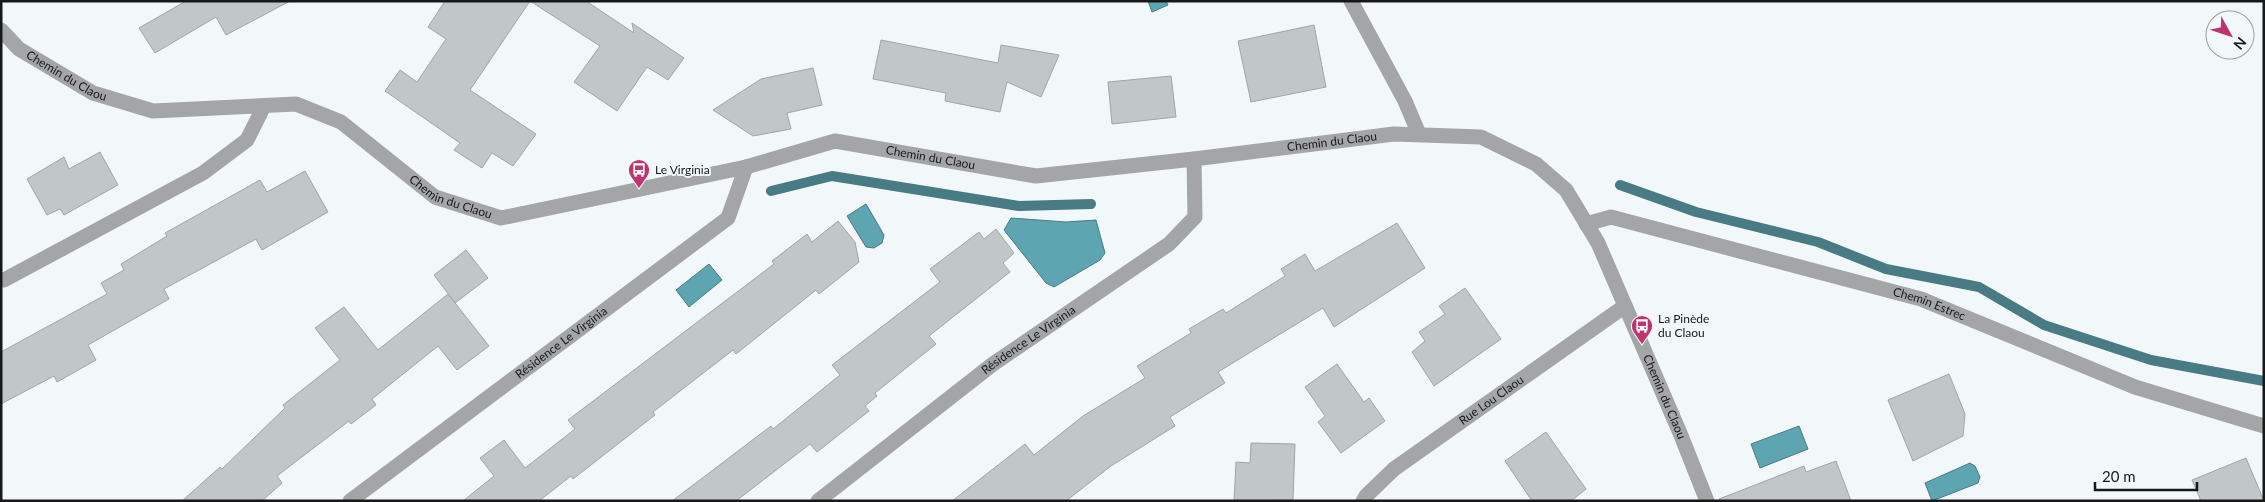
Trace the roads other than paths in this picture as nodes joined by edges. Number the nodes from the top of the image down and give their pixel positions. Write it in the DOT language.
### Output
graph roads {
  1 [pos="1351,1"];
  2 [pos="1,30"];
  3 [pos="264,106"];
  4 [pos="1420,134"];
  5 [pos="1194,159"];
  6 [pos="746,167"];
  7 [pos="1586,224"];
  8 [pos="4,280"];
  9 [pos="1625,306"];
  10 [pos="2264,426"];
  11 [pos="350,501"];
  12 [pos="818,501"];
  13 [pos="1363,501"];
  14 [pos="1707,501"];
  1 -- 4 [label="street"];
  2 -- 3 [label="street, Chemin du Claou"];
  3 -- 6 [label="street, Chemin du Claou"];
  3 -- 8 [label="street"];
  4 -- 5 [label="street, Chemin du Claou"];
  4 -- 7 [label="street, Chemin du Claou"];
  5 -- 6 [label="street, Chemin du Claou"];
  5 -- 12 [label="street, Résidence Le Virginia"];
  6 -- 11 [label="street, Résidence Le Virginia"];
  7 -- 9 [label="street, Chemin du Claou"];
  7 -- 10 [label="street, Chemin Estrec"];
  9 -- 13 [label="street, Rue Lou Claou"];
  9 -- 14 [label="street, Chemin du Claou"];
}
